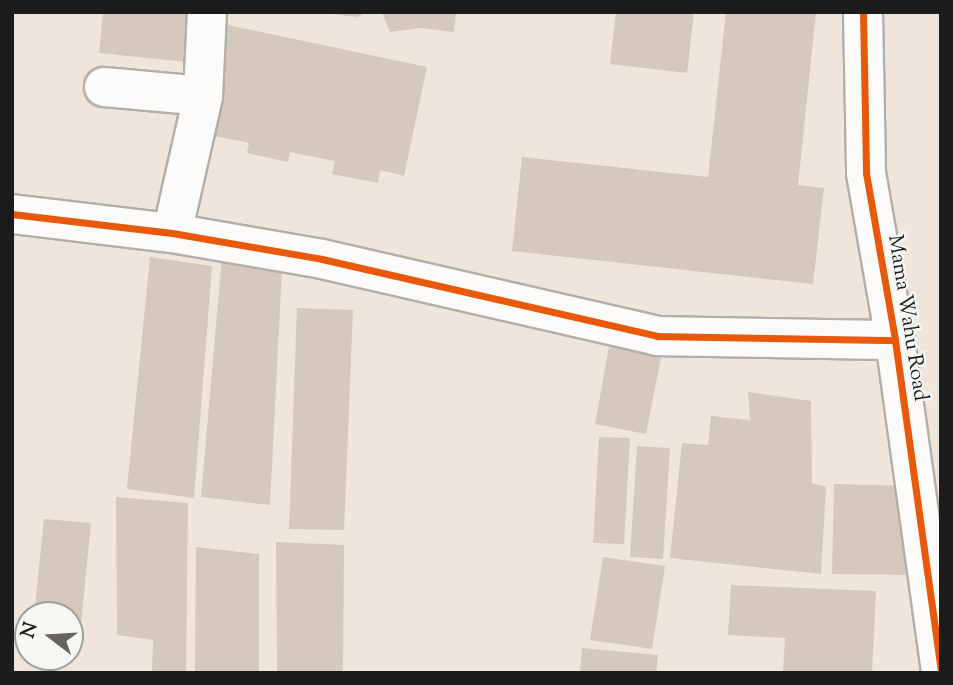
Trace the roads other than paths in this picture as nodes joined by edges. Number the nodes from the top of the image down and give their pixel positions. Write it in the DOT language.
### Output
graph roads {
  1 [pos="207,12"];
  2 [pos="863,12"];
  3 [pos="104,87"];
  4 [pos="203,96"];
  5 [pos="12,214"];
  6 [pos="172,233"];
  7 [pos="895,340"];
  8 [pos="941,670"];
  1 -- 4 [label="street"];
  2 -- 7 [label="street, Mama Wahu Road"];
  3 -- 4 [label="street"];
  4 -- 6 [label="street"];
  5 -- 6 [label="street"];
  6 -- 7 [label="street"];
  7 -- 8 [label="street, Mama Wahu Road"];
}
